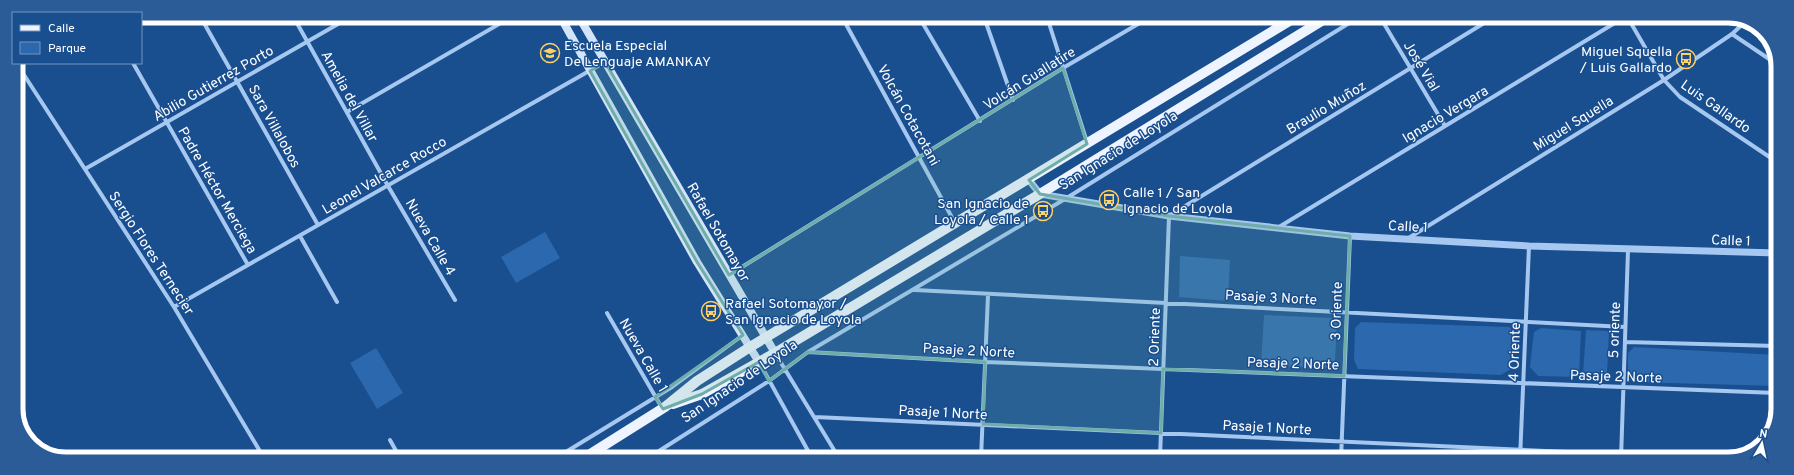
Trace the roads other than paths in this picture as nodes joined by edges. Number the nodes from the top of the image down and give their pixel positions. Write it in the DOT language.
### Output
graph roads {
  1 [pos="204,23"];
  2 [pos="297,23"];
  3 [pos="340,23"];
  4 [pos="501,23"];
  5 [pos="564,23"];
  6 [pos="583,23"];
  7 [pos="845,23"];
  8 [pos="922,23"];
  9 [pos="986,23"];
  10 [pos="1049,23"];
  11 [pos="1140,23"];
  12 [pos="1286,23"];
  13 [pos="1318,23"];
  14 [pos="1349,23"];
  15 [pos="1384,23"];
  16 [pos="1484,23"];
  17 [pos="1616,23"];
  18 [pos="1631,23"];
  19 [pos="1742,25"];
  20 [pos="1732,34"];
  21 [pos="308,42"];
  22 [pos="1771,60"];
  23 [pos="605,62"];
  24 [pos="134,64"];
  25 [pos="1063,68"];
  26 [pos="1410,68"];
  27 [pos="590,71"];
  28 [pos="23,73"];
  29 [pos="1664,80"];
  30 [pos="237,82"];
  31 [pos="1013,100"];
  32 [pos="347,112"];
  33 [pos="980,121"];
  34 [pos="166,122"];
  35 [pos="1445,126"];
  36 [pos="1087,144"];
  37 [pos="1771,157"];
  38 [pos="919,158"];
  39 [pos="85,169"];
  40 [pos="1029,180"];
  41 [pos="388,186"];
  42 [pos="1040,194"];
  43 [pos="1066,199"];
  44 [pos="1169,216"];
  45 [pos="956,224"];
  46 [pos="318,225"];
  47 [pos="1277,228"];
  48 [pos="300,236"];
  49 [pos="1350,236"];
  50 [pos="1407,239"];
  51 [pos="1530,246"];
  52 [pos="1628,250"];
  53 [pos="1771,253"];
  54 [pos="248,265"];
  55 [pos="729,275"];
  56 [pos="915,290"];
  57 [pos="988,295"];
  58 [pos="455,300"];
  59 [pos="337,302"];
  60 [pos="1166,302"];
  61 [pos="174,307"];
  62 [pos="1347,312"];
  63 [pos="607,313"];
  64 [pos="1526,321"];
  65 [pos="1626,327"];
  66 [pos="743,335"];
  67 [pos="766,338"];
  68 [pos="1625,342"];
  69 [pos="1771,346"];
  70 [pos="750,347"];
  71 [pos="808,352"];
  72 [pos="775,353"];
  73 [pos="759,362"];
  74 [pos="985,362"];
  75 [pos="1163,369"];
  76 [pos="785,370"];
  77 [pos="1344,376"];
  78 [pos="770,382"];
  79 [pos="1524,384"];
  80 [pos="1624,387"];
  81 [pos="1771,393"];
  82 [pos="655,397"];
  83 [pos="664,408"];
  84 [pos="815,416"];
  85 [pos="983,424"];
  86 [pos="1161,433"];
  87 [pos="390,440"];
  88 [pos="1342,441"];
  89 [pos="1521,450"];
  90 [pos="260,452"];
  91 [pos="397,452"];
  92 [pos="566,452"];
  93 [pos="594,452"];
  94 [pos="658,452"];
  95 [pos="809,452"];
  96 [pos="836,452"];
  97 [pos="981,452"];
  98 [pos="1160,452"];
  99 [pos="1341,452"];
  100 [pos="1550,452"];
  101 [pos="1622,452"];
  1 -- 30 [label="street, Sara Villalobos"];
  2 -- 21 [label="street, Amelia del Villar"];
  3 -- 21 [label="street, Abilio Gutierrez Porto"];
  4 -- 32 [label="street"];
  5 -- 27 [label="main road"];
  6 -- 23 [label="main road, Rafael Sotomayor"];
  7 -- 38 [label="street, Volcán Cotacotani"];
  8 -- 33 [label="street"];
  9 -- 31 [label="street"];
  10 -- 25 [label="street"];
  11 -- 25 [label="street, Volcán Guallatire"];
  12 -- 36 [label="main road, San Ignacio de Loyola"];
  13 -- 42 [label="main road, San Ignacio de Loyola"];
  14 -- 43 [label="street, San Ignacio de Loyola"];
  15 -- 26 [label="street, José Vial"];
  16 -- 26 [label="street, Braulio Muñoz"];
  17 -- 35 [label="street, Ignacio Vergara"];
  18 -- 29 [label="street, Luis Gallardo"];
  19 -- 20 [label="street, Miguel Squella"];
  20 -- 22 [label="street"];
  20 -- 29 [label="street, Miguel Squella"];
  21 -- 30 [label="street, Abilio Gutierrez Porto"];
  21 -- 32 [label="street, Amelia del Villar"];
  23 -- 27 [label="street, Leonel Valcarce Rocco"];
  23 -- 55 [label="main road, Rafael Sotomayor"];
  24 -- 34 [label="street, Padre Héctor Merciega"];
  25 -- 31 [label="street, Volcán Guallatire"];
  25 -- 36 [label="street"];
  26 -- 35 [label="street, José Vial"];
  26 -- 44 [label="street, Braulio Muñoz"];
  27 -- 41 [label="street, Leonel Valcarce Rocco"];
  27 -- 66 [label="main road"];
  28 -- 39 [label="street, Sergio Flores Ternecier"];
  29 -- 37 [label="street, Luis Gallardo"];
  29 -- 50 [label="street, Miguel Squella"];
  30 -- 34 [label="street, Abilio Gutierrez Porto"];
  30 -- 46 [label="street, Sara Villalobos"];
  31 -- 33 [label="street, Volcán Guallatire"];
  32 -- 41 [label="street, Amelia del Villar"];
  33 -- 38 [label="street, Volcán Guallatire"];
  34 -- 39 [label="street, Abilio Gutierrez Porto"];
  34 -- 54 [label="street, Padre Héctor Merciega"];
  35 -- 47 [label="street, Ignacio Vergara"];
  36 -- 40 [label="main road, San Ignacio de Loyola"];
  38 -- 45 [label="street, Volcán Cotacotani"];
  38 -- 55 [label="street, Volcán Guallatire"];
  39 -- 61 [label="street, Sergio Flores Ternecier"];
  40 -- 42 [label="street"];
  40 -- 45 [label="main road, San Ignacio de Loyola"];
  41 -- 46 [label="street, Leonel Valcarce Rocco"];
  41 -- 58 [label="street, Nueva Calle 4"];
  42 -- 43 [label="street, Calle 1"];
  42 -- 72 [label="main road, San Ignacio de Loyola"];
  43 -- 44 [label="street, Calle 1"];
  43 -- 56 [label="street, San Ignacio de Loyola"];
  44 -- 47 [label="street, Calle 1"];
  44 -- 60 [label="street, 2 Oriente"];
  45 -- 67 [label="main road, San Ignacio de Loyola"];
  46 -- 48 [label="street, Leonel Valcarce Rocco"];
  47 -- 49 [label="street, Calle 1"];
  48 -- 54 [label="street, Leonel Valcarce Rocco"];
  48 -- 59 [label="street"];
  49 -- 50 [label="street, Calle 1"];
  49 -- 62 [label="street, 3 Oriente"];
  50 -- 51 [label="street, Calle 1"];
  51 -- 52 [label="street, Calle 1"];
  51 -- 64 [label="street, 4 Oriente"];
  52 -- 53 [label="street, Calle 1"];
  52 -- 65 [label="street, 5 oriente"];
  54 -- 61 [label="street, Leonel Valcarce Rocco"];
  55 -- 67 [label="main road, Rafael Sotomayor"];
  56 -- 57 [label="street, Pasaje 3 Norte"];
  56 -- 71 [label="street, San Ignacio de Loyola"];
  57 -- 60 [label="street, Pasaje 3 Norte"];
  57 -- 74 [label="street"];
  60 -- 62 [label="street, Pasaje 3 Norte"];
  60 -- 75 [label="street, 2 Oriente"];
  61 -- 90 [label="street, Sergio Flores Ternecier"];
  62 -- 64 [label="street, Pasaje 3 Norte"];
  62 -- 77 [label="street, 3 Oriente"];
  63 -- 82 [label="street, Nueva Calle 1"];
  64 -- 65 [label="street, Pasaje 3 Norte"];
  64 -- 79 [label="street, 4 Oriente"];
  65 -- 68 [label="street, 5 oriente"];
  66 -- 70 [label="main road"];
  66 -- 82 [label="street"];
  67 -- 70 [label="main road, San Ignacio de Loyola"];
  67 -- 72 [label="main road, Rafael Sotomayor"];
  68 -- 69 [label="street"];
  68 -- 80 [label="street, 5 oriente"];
  70 -- 73 [label="main road"];
  70 -- 83 [label="main road, San Ignacio de Loyola"];
  71 -- 74 [label="street, Pasaje 2 Norte"];
  71 -- 76 [label="street, San Ignacio de Loyola"];
  72 -- 73 [label="main road, San Ignacio de Loyola"];
  72 -- 76 [label="street, Rafael Sotomayor"];
  73 -- 78 [label="street"];
  73 -- 83 [label="main road, San Ignacio de Loyola"];
  74 -- 75 [label="street, Pasaje 2 Norte"];
  74 -- 85 [label="street"];
  75 -- 77 [label="street, Pasaje 2 Norte"];
  75 -- 86 [label="street, 2 Oriente"];
  76 -- 78 [label="street, San Ignacio de Loyola"];
  76 -- 84 [label="street, Rafael Sotomayor"];
  77 -- 79 [label="street, Pasaje 2 Norte"];
  77 -- 88 [label="street, 3 Oriente"];
  78 -- 94 [label="street, San Ignacio de Loyola"];
  78 -- 95 [label="street"];
  79 -- 80 [label="street, Pasaje 2 Norte"];
  79 -- 89 [label="street, 4 Oriente"];
  80 -- 81 [label="street, Pasaje 2 Norte"];
  80 -- 101 [label="street, 5 oriente"];
  82 -- 83 [label="street, Nueva Calle 1"];
  82 -- 92 [label="street"];
  83 -- 93 [label="main road, San Ignacio de Loyola"];
  84 -- 85 [label="street, Pasaje 1 Norte"];
  84 -- 96 [label="street, Rafael Sotomayor"];
  85 -- 86 [label="street, Pasaje 1 Norte"];
  85 -- 97 [label="street"];
  86 -- 88 [label="street, Pasaje 1 Norte"];
  86 -- 98 [label="street, 2 Oriente"];
  87 -- 91 [label="street"];
  88 -- 89 [label="street, Pasaje 1 Norte"];
  88 -- 99 [label="street, 3 Oriente"];
  89 -- 100 [label="street, Pasaje 1 Norte"];
}
